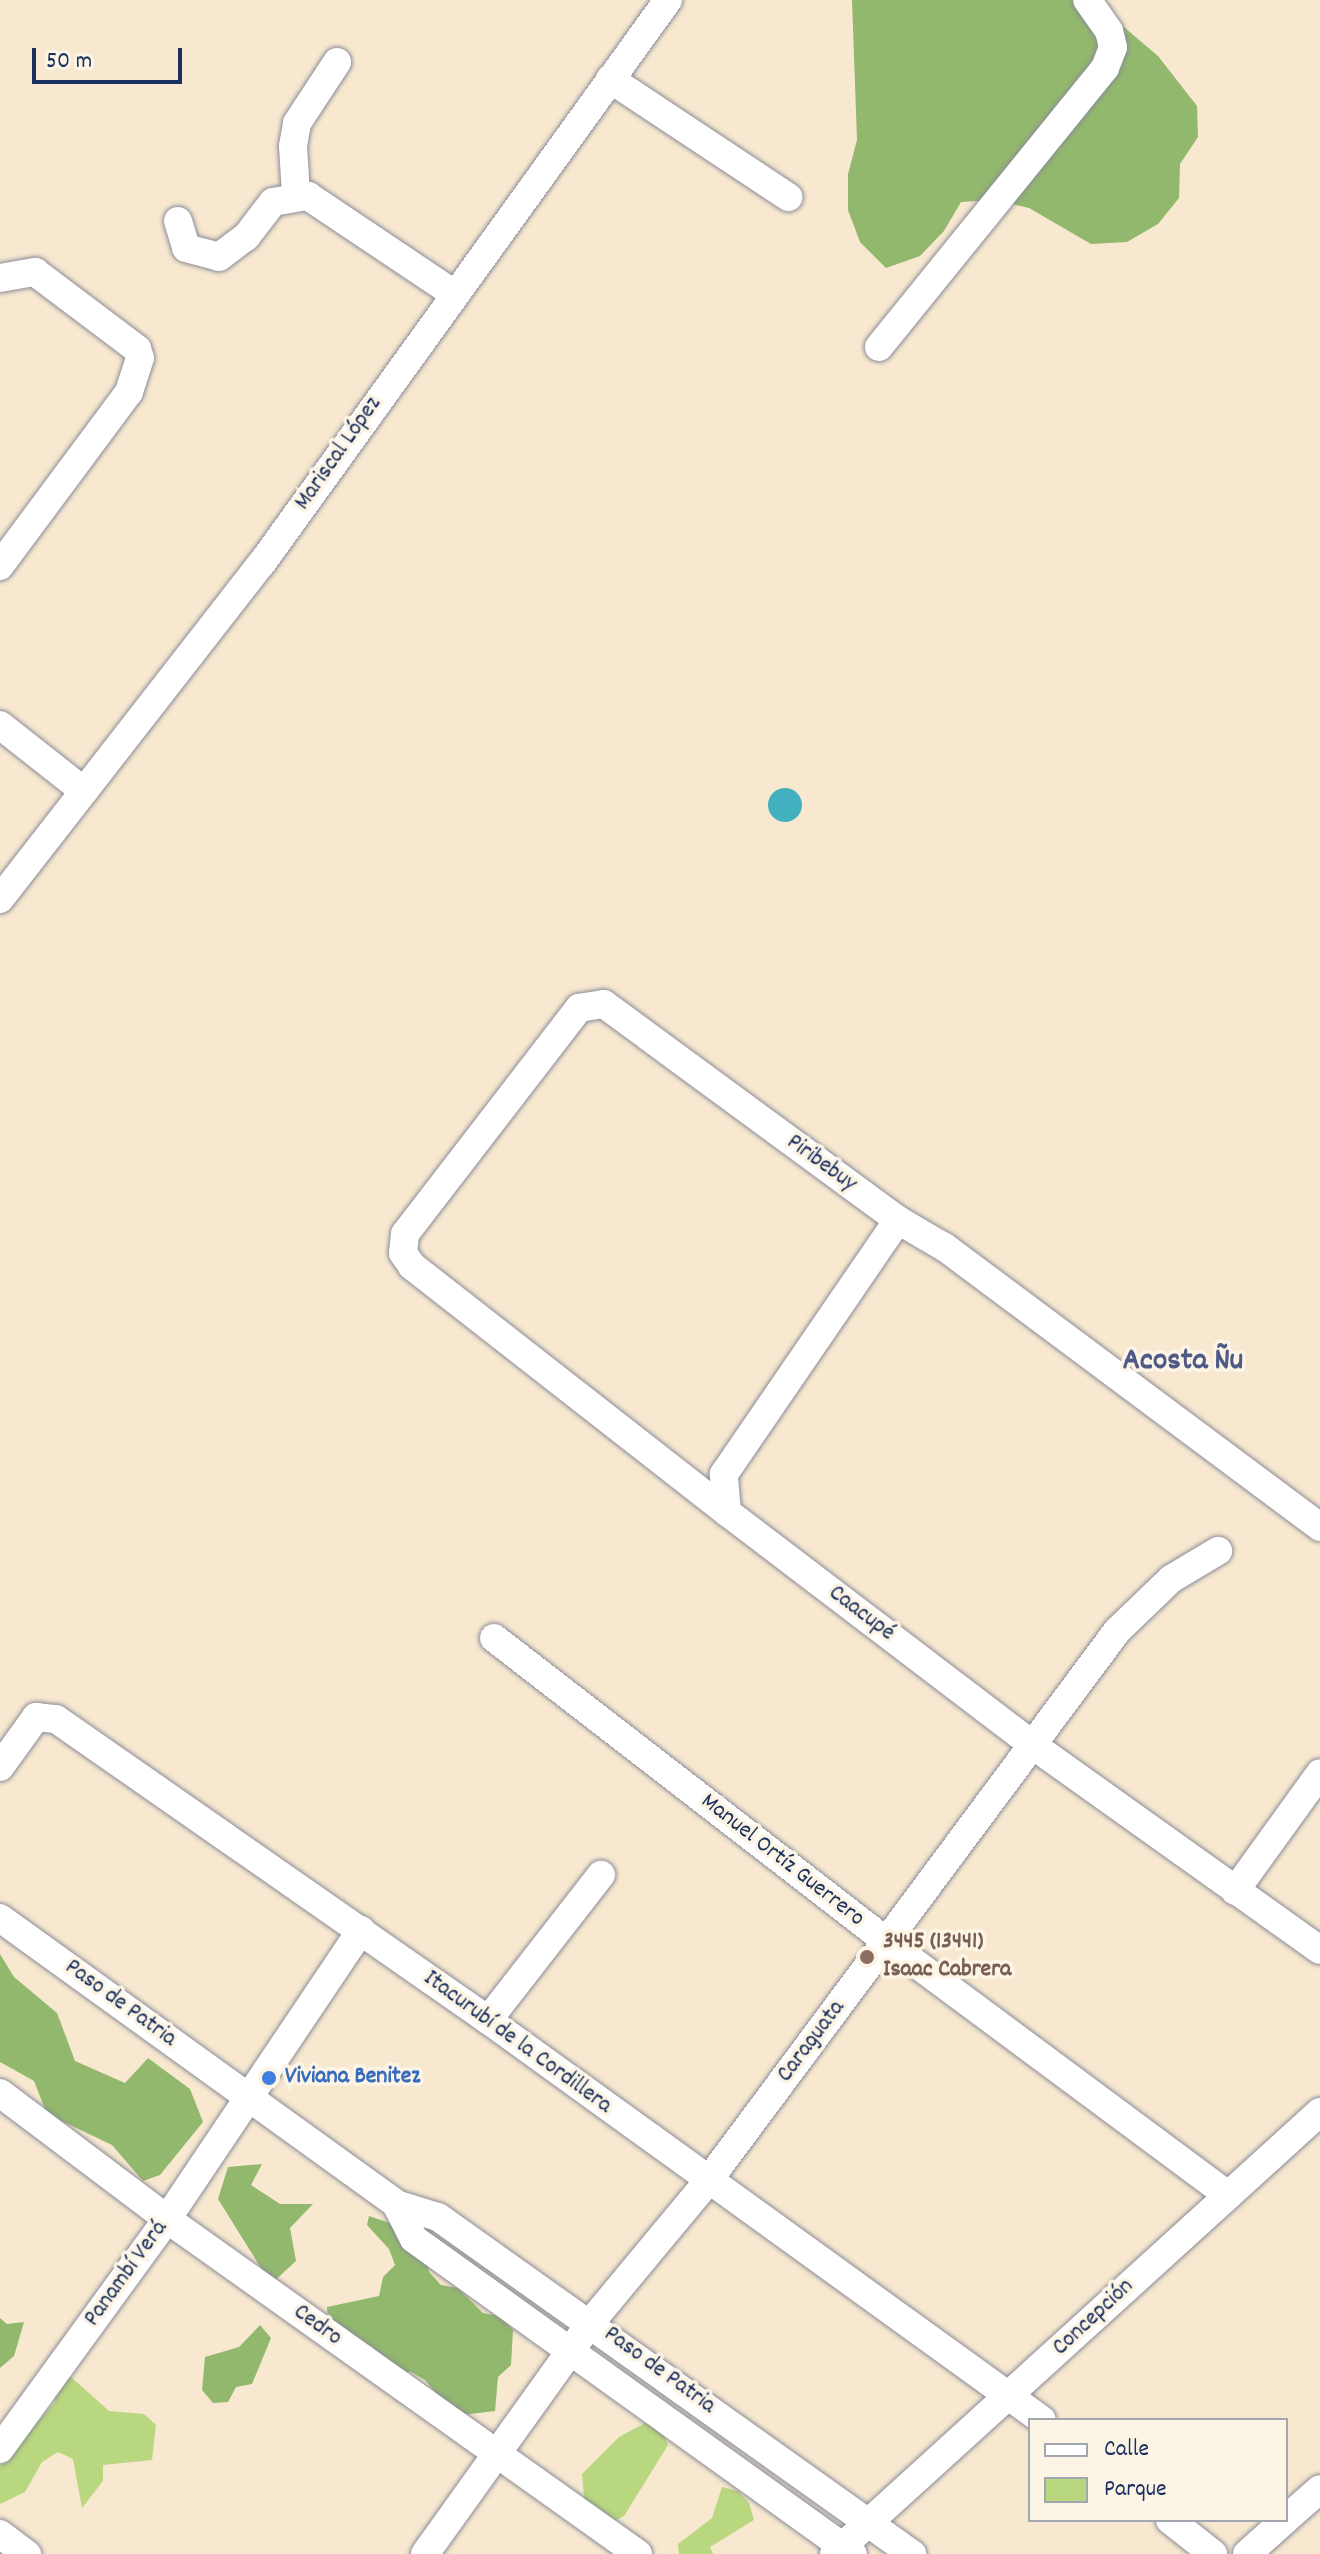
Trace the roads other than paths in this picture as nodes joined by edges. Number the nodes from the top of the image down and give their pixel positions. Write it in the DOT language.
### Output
graph roads {
  1 [pos="668,0"];
  2 [pos="1087,0"];
  3 [pos="337,62"];
  4 [pos="610,79"];
  5 [pos="296,194"];
  6 [pos="788,197"];
  7 [pos="178,221"];
  8 [pos="0,278"];
  9 [pos="453,293"];
  10 [pos="879,347"];
  11 [pos="0,566"];
  12 [pos="0,725"];
  13 [pos="84,791"];
  14 [pos="0,899"];
  15 [pos="898,1220"];
  16 [pos="412,1266"];
  17 [pos="727,1512"];
  18 [pos="1320,1527"];
  19 [pos="1218,1551"];
  20 [pos="494,1638"];
  21 [pos="1034,1746"];
  22 [pos="0,1767"];
  23 [pos="1320,1773"];
  24 [pos="601,1875"];
  25 [pos="1235,1891"];
  26 [pos="0,1918"];
  27 [pos="361,1930"];
  28 [pos="887,1942"];
  29 [pos="1320,1950"];
  30 [pos="488,2020"];
  31 [pos="0,2093"];
  32 [pos="251,2097"];
  33 [pos="1320,2112"];
  34 [pos="708,2181"];
  35 [pos="1228,2195"];
  36 [pos="396,2204"];
  37 [pos="167,2219"];
  38 [pos="591,2322"];
  39 [pos="569,2351"];
  40 [pos="1010,2395"];
  41 [pos="1039,2418"];
  42 [pos="0,2449"];
  43 [pos="497,2456"];
  44 [pos="1320,2489"];
  45 [pos="1288,2518"];
  46 [pos="868,2522"];
  47 [pos="1173,2522"];
  48 [pos="1284,2522"];
  49 [pos="0,2534"];
  50 [pos="843,2551"];
  51 [pos="27,2554"];
  52 [pos="425,2554"];
  53 [pos="638,2554"];
  54 [pos="912,2554"];
  55 [pos="1213,2554"];
  56 [pos="1247,2554"];
  1 -- 4 [label="street, Mariscal López"];
  2 -- 10 [label="street"];
  3 -- 5 [label="street"];
  4 -- 6 [label="street"];
  4 -- 9 [label="street, Mariscal López"];
  5 -- 7 [label="street"];
  5 -- 9 [label="street"];
  8 -- 11 [label="street"];
  9 -- 13 [label="street, Mariscal López"];
  12 -- 13 [label="street"];
  13 -- 14 [label="street, Mariscal López"];
  15 -- 16 [label="street, Piribebuy"];
  15 -- 17 [label="street"];
  15 -- 18 [label="street, Piribebuy"];
  16 -- 17 [label="street, Caacupé"];
  17 -- 21 [label="street, Caacupé"];
  19 -- 21 [label="street, Caraguata"];
  20 -- 28 [label="street, Manuel Ortíz Guerrero"];
  21 -- 25 [label="street, Caacupé"];
  21 -- 28 [label="street, Caraguata"];
  22 -- 27 [label="street, Itacurubí de la Cordillera"];
  23 -- 25 [label="street"];
  24 -- 30 [label="street"];
  25 -- 29 [label="street, Caacupé"];
  26 -- 32 [label="street, Paso de Patria"];
  27 -- 30 [label="street, Itacurubí de la Cordillera"];
  27 -- 32 [label="street, Panambí Verá"];
  28 -- 34 [label="street, Caraguata"];
  28 -- 35 [label="street, Manuel Ortíz Guerrero"];
  30 -- 34 [label="street, Itacurubí de la Cordillera"];
  31 -- 37 [label="street, Cedro"];
  32 -- 36 [label="street, Paso de Patria"];
  32 -- 37 [label="street, Panambí Verá"];
  33 -- 35 [label="street, Concepción"];
  34 -- 38 [label="street, Caraguata"];
  34 -- 40 [label="street, Itacurubí de la Cordillera"];
  35 -- 40 [label="street, Concepción"];
  36 -- 38 [label="street, Paso de Patria"];
  36 -- 39 [label="street, Paso de Patria"];
  37 -- 42 [label="street, Panambí Verá"];
  37 -- 43 [label="street, Cedro"];
  38 -- 39 [label="street, Caraguata"];
  38 -- 46 [label="street, Paso de Patria"];
  39 -- 43 [label="street, Caraguata"];
  39 -- 50 [label="street, Paso de Patria"];
  40 -- 41 [label="street, Itacurubí de la Cordillera"];
  40 -- 46 [label="street, Concepción"];
  43 -- 52 [label="street, Caraguata"];
  43 -- 53 [label="street, Cedro"];
  44 -- 45 [label="street"];
  46 -- 50 [label="street, Concepción"];
  46 -- 54 [label="street, Paso de Patria"];
  47 -- 55 [label="street"];
  48 -- 56 [label="street"];
  49 -- 51 [label="street"];
}
